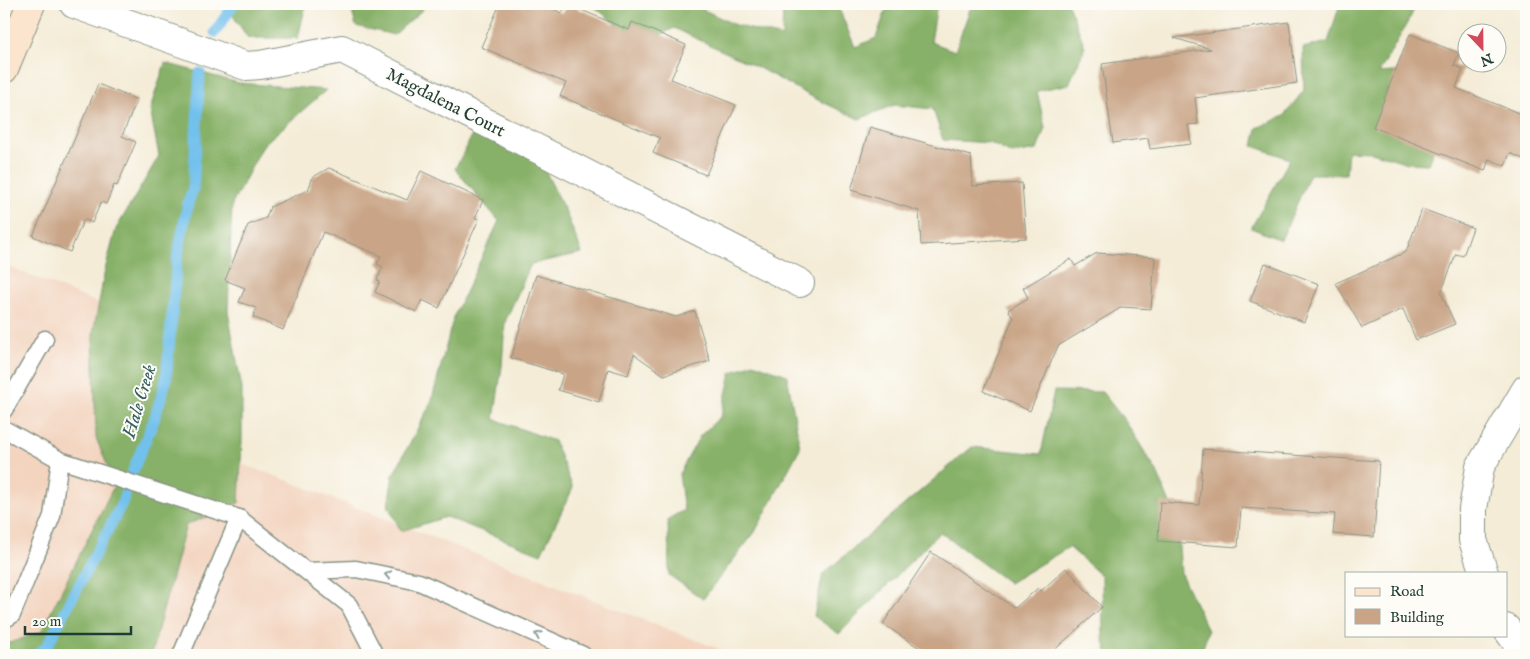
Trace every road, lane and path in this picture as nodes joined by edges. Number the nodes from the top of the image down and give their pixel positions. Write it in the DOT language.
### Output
graph roads {
  1 [pos="31,4"];
  2 [pos="74,4"];
  3 [pos="4,69"];
  4 [pos="800,283"];
  5 [pos="45,339"];
  6 [pos="1526,389"];
  7 [pos="4,410"];
  8 [pos="4,429"];
  9 [pos="60,460"];
  10 [pos="239,518"];
  11 [pos="307,571"];
  12 [pos="1484,572"];
  13 [pos="4,620"];
  14 [pos="1508,631"];
  15 [pos="181,655"];
  16 [pos="375,655"];
  17 [pos="582,655"];
  18 [pos="1526,655"];
  1 -- 3 [label="main road"];
  2 -- 4 [label="street, Magdalena Court"];
  5 -- 7 [label="lane"];
  6 -- 12 [label="street"];
  8 -- 9 [label="lane"];
  9 -- 10 [label="lane"];
  9 -- 13 [label="lane"];
  10 -- 11 [label="lane"];
  10 -- 15 [label="lane"];
  11 -- 16 [label="lane"];
  17 -- 11 [label="lane, one-way"];
  14 -- 18 [label="street"];
}
